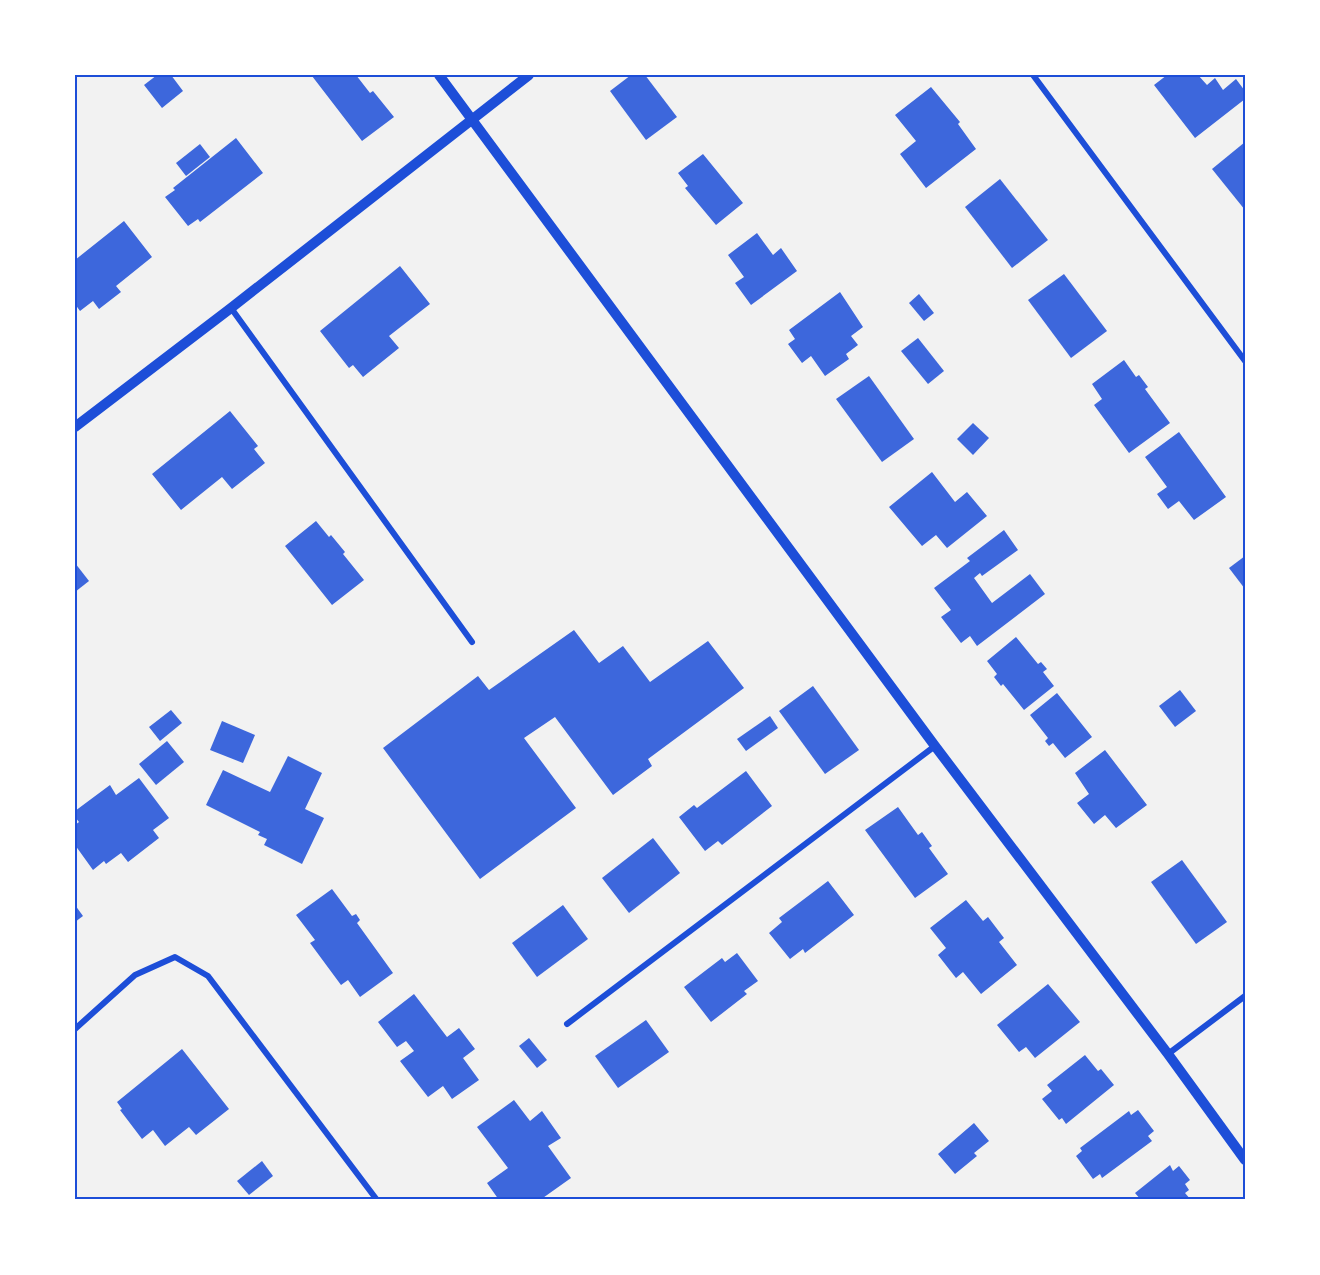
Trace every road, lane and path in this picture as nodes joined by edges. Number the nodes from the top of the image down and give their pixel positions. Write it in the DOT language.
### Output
graph roads {
  1 [pos="439,75"];
  2 [pos="529,75"];
  3 [pos="1033,75"];
  4 [pos="472,119"];
  5 [pos="231,308"];
  6 [pos="1245,361"];
  7 [pos="75,427"];
  8 [pos="472,642"];
  9 [pos="935,746"];
  10 [pos="1245,996"];
  11 [pos="567,1024"];
  12 [pos="75,1029"];
  13 [pos="1168,1054"];
  14 [pos="1245,1160"];
  15 [pos="377,1200"];
  1 -- 4 [label="street"];
  2 -- 4 [label="street"];
  3 -- 6 [label="street"];
  4 -- 5 [label="street"];
  4 -- 9 [label="street"];
  5 -- 7 [label="street"];
  5 -- 8 [label="street"];
  9 -- 11 [label="street"];
  9 -- 13 [label="street"];
  10 -- 13 [label="street"];
  12 -- 15 [label="street"];
  13 -- 14 [label="street"];
}
